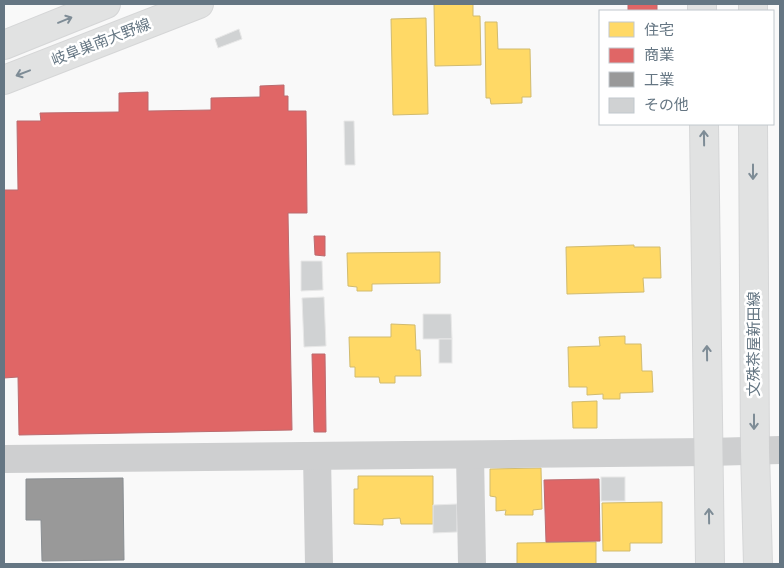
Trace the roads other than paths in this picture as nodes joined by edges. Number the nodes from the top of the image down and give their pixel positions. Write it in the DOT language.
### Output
graph roads {
  1 [pos="106,4"];
  2 [pos="199,4"];
  3 [pos="4,45"];
  4 [pos="4,80"];
  5 [pos="704,125"];
  6 [pos="753,125"];
  7 [pos="767,450"];
  8 [pos="709,452"];
  9 [pos="470,454"];
  10 [pos="317,456"];
  11 [pos="4,459"];
  12 [pos="319,564"];
  13 [pos="472,564"];
  14 [pos="710,564"];
  15 [pos="758,564"];
  3 -- 1 [label="main road, one-way"];
  2 -- 4 [label="main road, 岐阜巣南大野線, one-way"];
  8 -- 5 [label="main road, one-way"];
  6 -- 7 [label="main road, 文殊茶屋新田線, one-way"];
  7 -- 8 [label="street"];
  7 -- 15 [label="main road, 文殊茶屋新田線"];
  8 -- 9 [label="street"];
  14 -- 8 [label="main road, one-way"];
  9 -- 10 [label="street"];
  9 -- 13 [label="street"];
  10 -- 11 [label="street"];
  10 -- 12 [label="street"];
}
